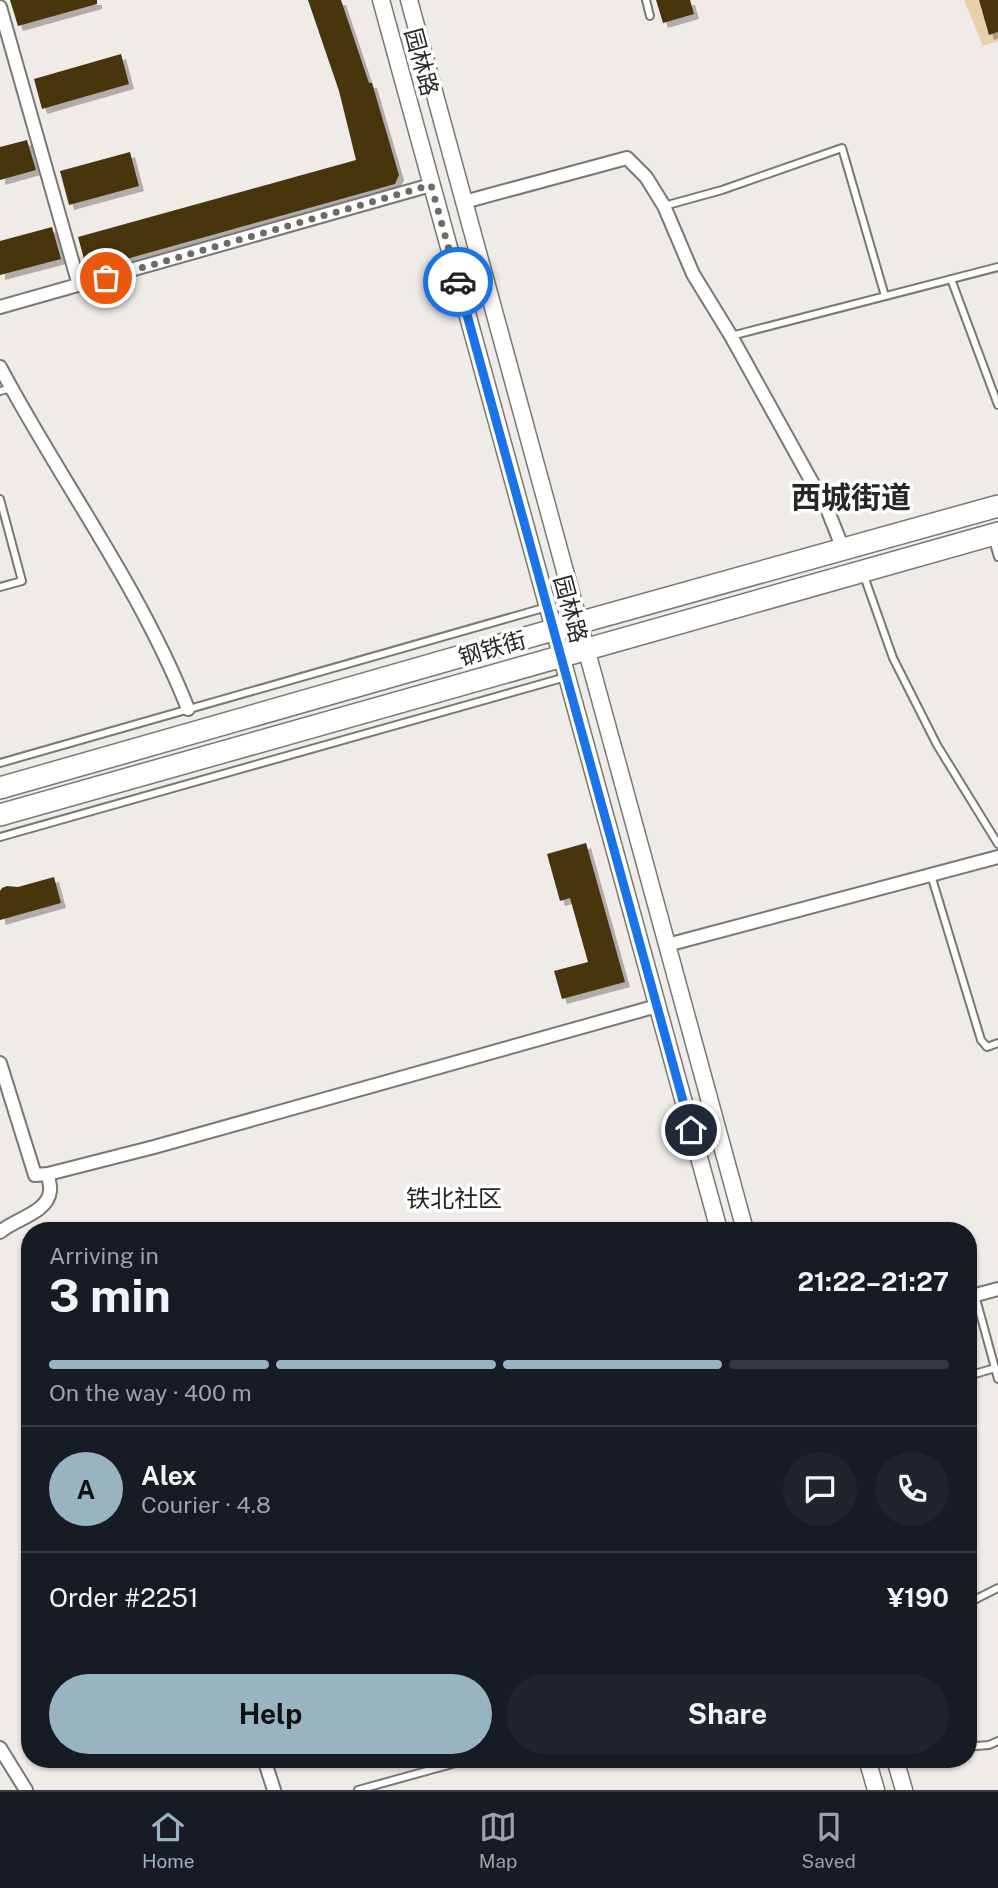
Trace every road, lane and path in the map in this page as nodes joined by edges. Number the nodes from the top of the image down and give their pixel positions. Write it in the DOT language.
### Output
graph roads {
  1 [pos="381,0"];
  2 [pos="409,0"];
  3 [pos="646,0"];
  4 [pos="0,7"];
  5 [pos="650,16"];
  6 [pos="2,22"];
  7 [pos="431,185"];
  8 [pos="464,202"];
  9 [pos="664,205"];
  10 [pos="998,267"];
  11 [pos="951,279"];
  12 [pos="79,285"];
  13 [pos="885,296"];
  14 [pos="0,307"];
  15 [pos="731,335"];
  16 [pos="0,367"];
  17 [pos="6,389"];
  18 [pos="998,405"];
  19 [pos="0,499"];
  20 [pos="998,506"];
  21 [pos="995,534"];
  22 [pos="844,549"];
  23 [pos="998,557"];
  24 [pos="862,571"];
  25 [pos="0,587"];
  26 [pos="547,607"];
  27 [pos="579,622"];
  28 [pos="553,630"];
  29 [pos="586,649"];
  30 [pos="560,656"];
  31 [pos="566,677"];
  32 [pos="188,709"];
  33 [pos="0,763"];
  34 [pos="0,788"];
  35 [pos="0,815"];
  36 [pos="0,837"];
  37 [pos="998,844"];
  38 [pos="998,857"];
  39 [pos="931,875"];
  40 [pos="667,945"];
  41 [pos="657,1006"];
  42 [pos="998,1044"];
  43 [pos="0,1063"];
  44 [pos="48,1174"];
  45 [pos="717,1222"];
  46 [pos="743,1222"];
  47 [pos="0,1232"];
  48 [pos="998,1289"];
  49 [pos="977,1294"];
  50 [pos="977,1314"];
  51 [pos="997,1375"];
  52 [pos="977,1376"];
  53 [pos="998,1588"];
  54 [pos="977,1598"];
  55 [pos="998,1741"];
  56 [pos="977,1746"];
  57 [pos="0,1748"];
  58 [pos="267,1768"];
  59 [pos="437,1768"];
  60 [pos="870,1768"];
  61 [pos="898,1768"];
  62 [pos="26,1790"];
  63 [pos="274,1790"];
  64 [pos="358,1790"];
  65 [pos="876,1790"];
  66 [pos="904,1790"];
  1 -- 7 [label="street, 园林路"];
  2 -- 8 [label="street, 园林路"];
  3 -- 5 [label="lane"];
  4 -- 6 [label="street"];
  6 -- 12 [label="street"];
  7 -- 12 [label="street"];
  7 -- 26 [label="street, 园林路"];
  8 -- 9 [label="street"];
  8 -- 27 [label="street, 园林路"];
  9 -- 13 [label="lane"];
  9 -- 15 [label="street"];
  10 -- 11 [label="lane"];
  11 -- 13 [label="lane"];
  11 -- 18 [label="lane"];
  12 -- 14 [label="street"];
  13 -- 15 [label="lane"];
  15 -- 22 [label="street"];
  16 -- 17 [label="street"];
  17 -- 32 [label="street"];
  19 -- 25 [label="lane"];
  20 -- 22 [label="highway, 钢铁街"];
  21 -- 23 [label="lane"];
  21 -- 24 [label="highway, 钢铁街"];
  22 -- 27 [label="highway, 钢铁街"];
  24 -- 29 [label="highway, 钢铁街"];
  24 -- 37 [label="lane"];
  26 -- 28 [label="street, 园林路"];
  26 -- 32 [label="lane"];
  27 -- 28 [label="highway, 钢铁街"];
  27 -- 29 [label="street, 园林路"];
  28 -- 30 [label="street, 园林路"];
  28 -- 34 [label="highway, 钢铁街"];
  29 -- 30 [label="highway, 钢铁街"];
  29 -- 40 [label="street, 园林路"];
  30 -- 31 [label="street, 园林路"];
  30 -- 35 [label="highway, 钢铁街"];
  31 -- 36 [label="lane"];
  31 -- 41 [label="street, 园林路"];
  32 -- 33 [label="lane"];
  38 -- 39 [label="street"];
  39 -- 40 [label="street"];
  39 -- 42 [label="lane"];
  40 -- 46 [label="street, 园林路"];
  41 -- 44 [label="street"];
  41 -- 45 [label="street, 园林路"];
  43 -- 44 [label="street"];
  44 -- 47 [label="street"];
  48 -- 49 [label="street"];
  50 -- 51 [label="lane"];
  51 -- 52 [label="lane"];
  53 -- 54 [label="lane"];
  55 -- 56 [label="lane"];
  57 -- 62 [label="street"];
  58 -- 63 [label="street"];
  59 -- 64 [label="lane"];
  60 -- 65 [label="street"];
  61 -- 66 [label="street"];
}
